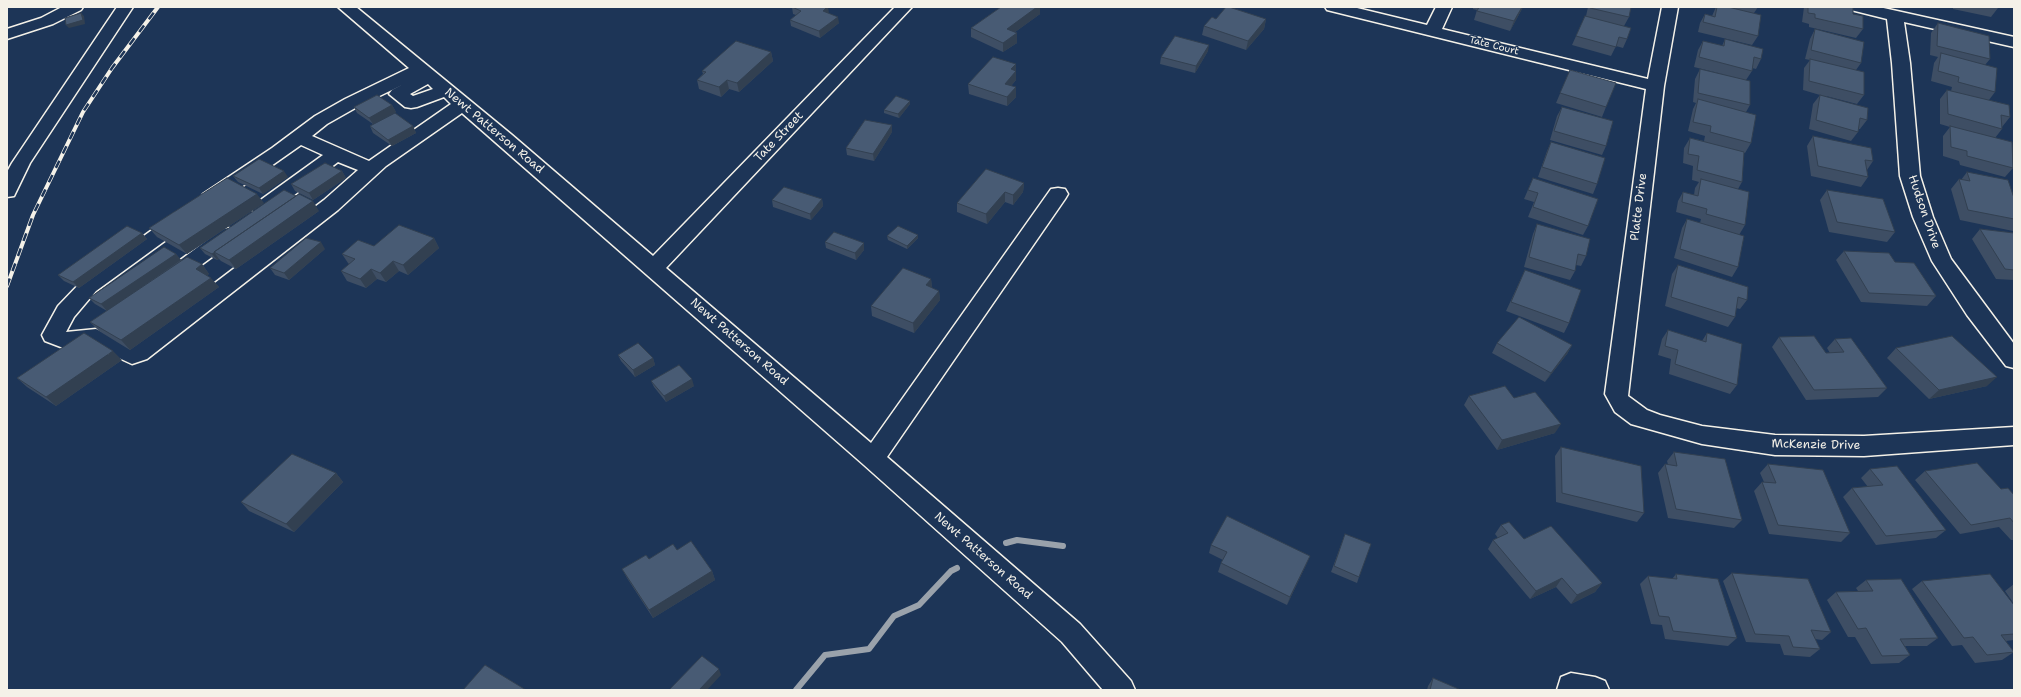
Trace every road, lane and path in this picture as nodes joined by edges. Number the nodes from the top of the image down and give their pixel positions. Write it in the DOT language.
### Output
graph roads {
  1 [pos="75,7"];
  2 [pos="125,7"];
  3 [pos="346,7"];
  4 [pos="904,7"];
  5 [pos="1334,7"];
  6 [pos="1444,7"];
  7 [pos="1670,7"];
  8 [pos="1857,7"];
  9 [pos="1895,16"];
  10 [pos="1434,30"];
  11 [pos="7,34"];
  12 [pos="2014,42"];
  13 [pos="433,79"];
  14 [pos="1655,86"];
  15 [pos="463,104"];
  16 [pos="299,137"];
  17 [pos="336,154"];
  18 [pos="371,168"];
  19 [pos="7,191"];
  20 [pos="1058,194"];
  21 [pos="654,268"];
  22 [pos="159,286"];
  23 [pos="109,324"];
  24 [pos="90,338"];
  25 [pos="2014,360"];
  26 [pos="1623,406"];
  27 [pos="2014,436"];
  28 [pos="872,458"];
  29 [pos="1121,690"];
  30 [pos="1571,690"];
  31 [pos="1595,690"];
  1 -- 11 [label="street"];
  2 -- 19 [label="street"];
  3 -- 13 [label="street, Newt Patterson Road"];
  4 -- 21 [label="street, Tate Street"];
  5 -- 10 [label="street, Tate Court"];
  6 -- 10 [label="street"];
  7 -- 14 [label="street, Platte Drive"];
  8 -- 9 [label="street"];
  9 -- 12 [label="street"];
  9 -- 25 [label="street, Hudson Drive"];
  10 -- 14 [label="street, Tate Court"];
  13 -- 15 [label="street, Newt Patterson Road"];
  13 -- 16 [label="street"];
  14 -- 26 [label="street, Platte Drive"];
  15 -- 18 [label="street"];
  15 -- 21 [label="street, Newt Patterson Road"];
  16 -- 17 [label="street"];
  16 -- 24 [label="street"];
  17 -- 18 [label="street"];
  17 -- 22 [label="street"];
  18 -- 24 [label="street"];
  20 -- 28 [label="street"];
  21 -- 28 [label="street, Newt Patterson Road"];
  23 -- 24 [label="street"];
  26 -- 27 [label="street, McKenzie Drive"];
  28 -- 29 [label="street, Newt Patterson Road"];
  30 -- 31 [label="street"];
}
